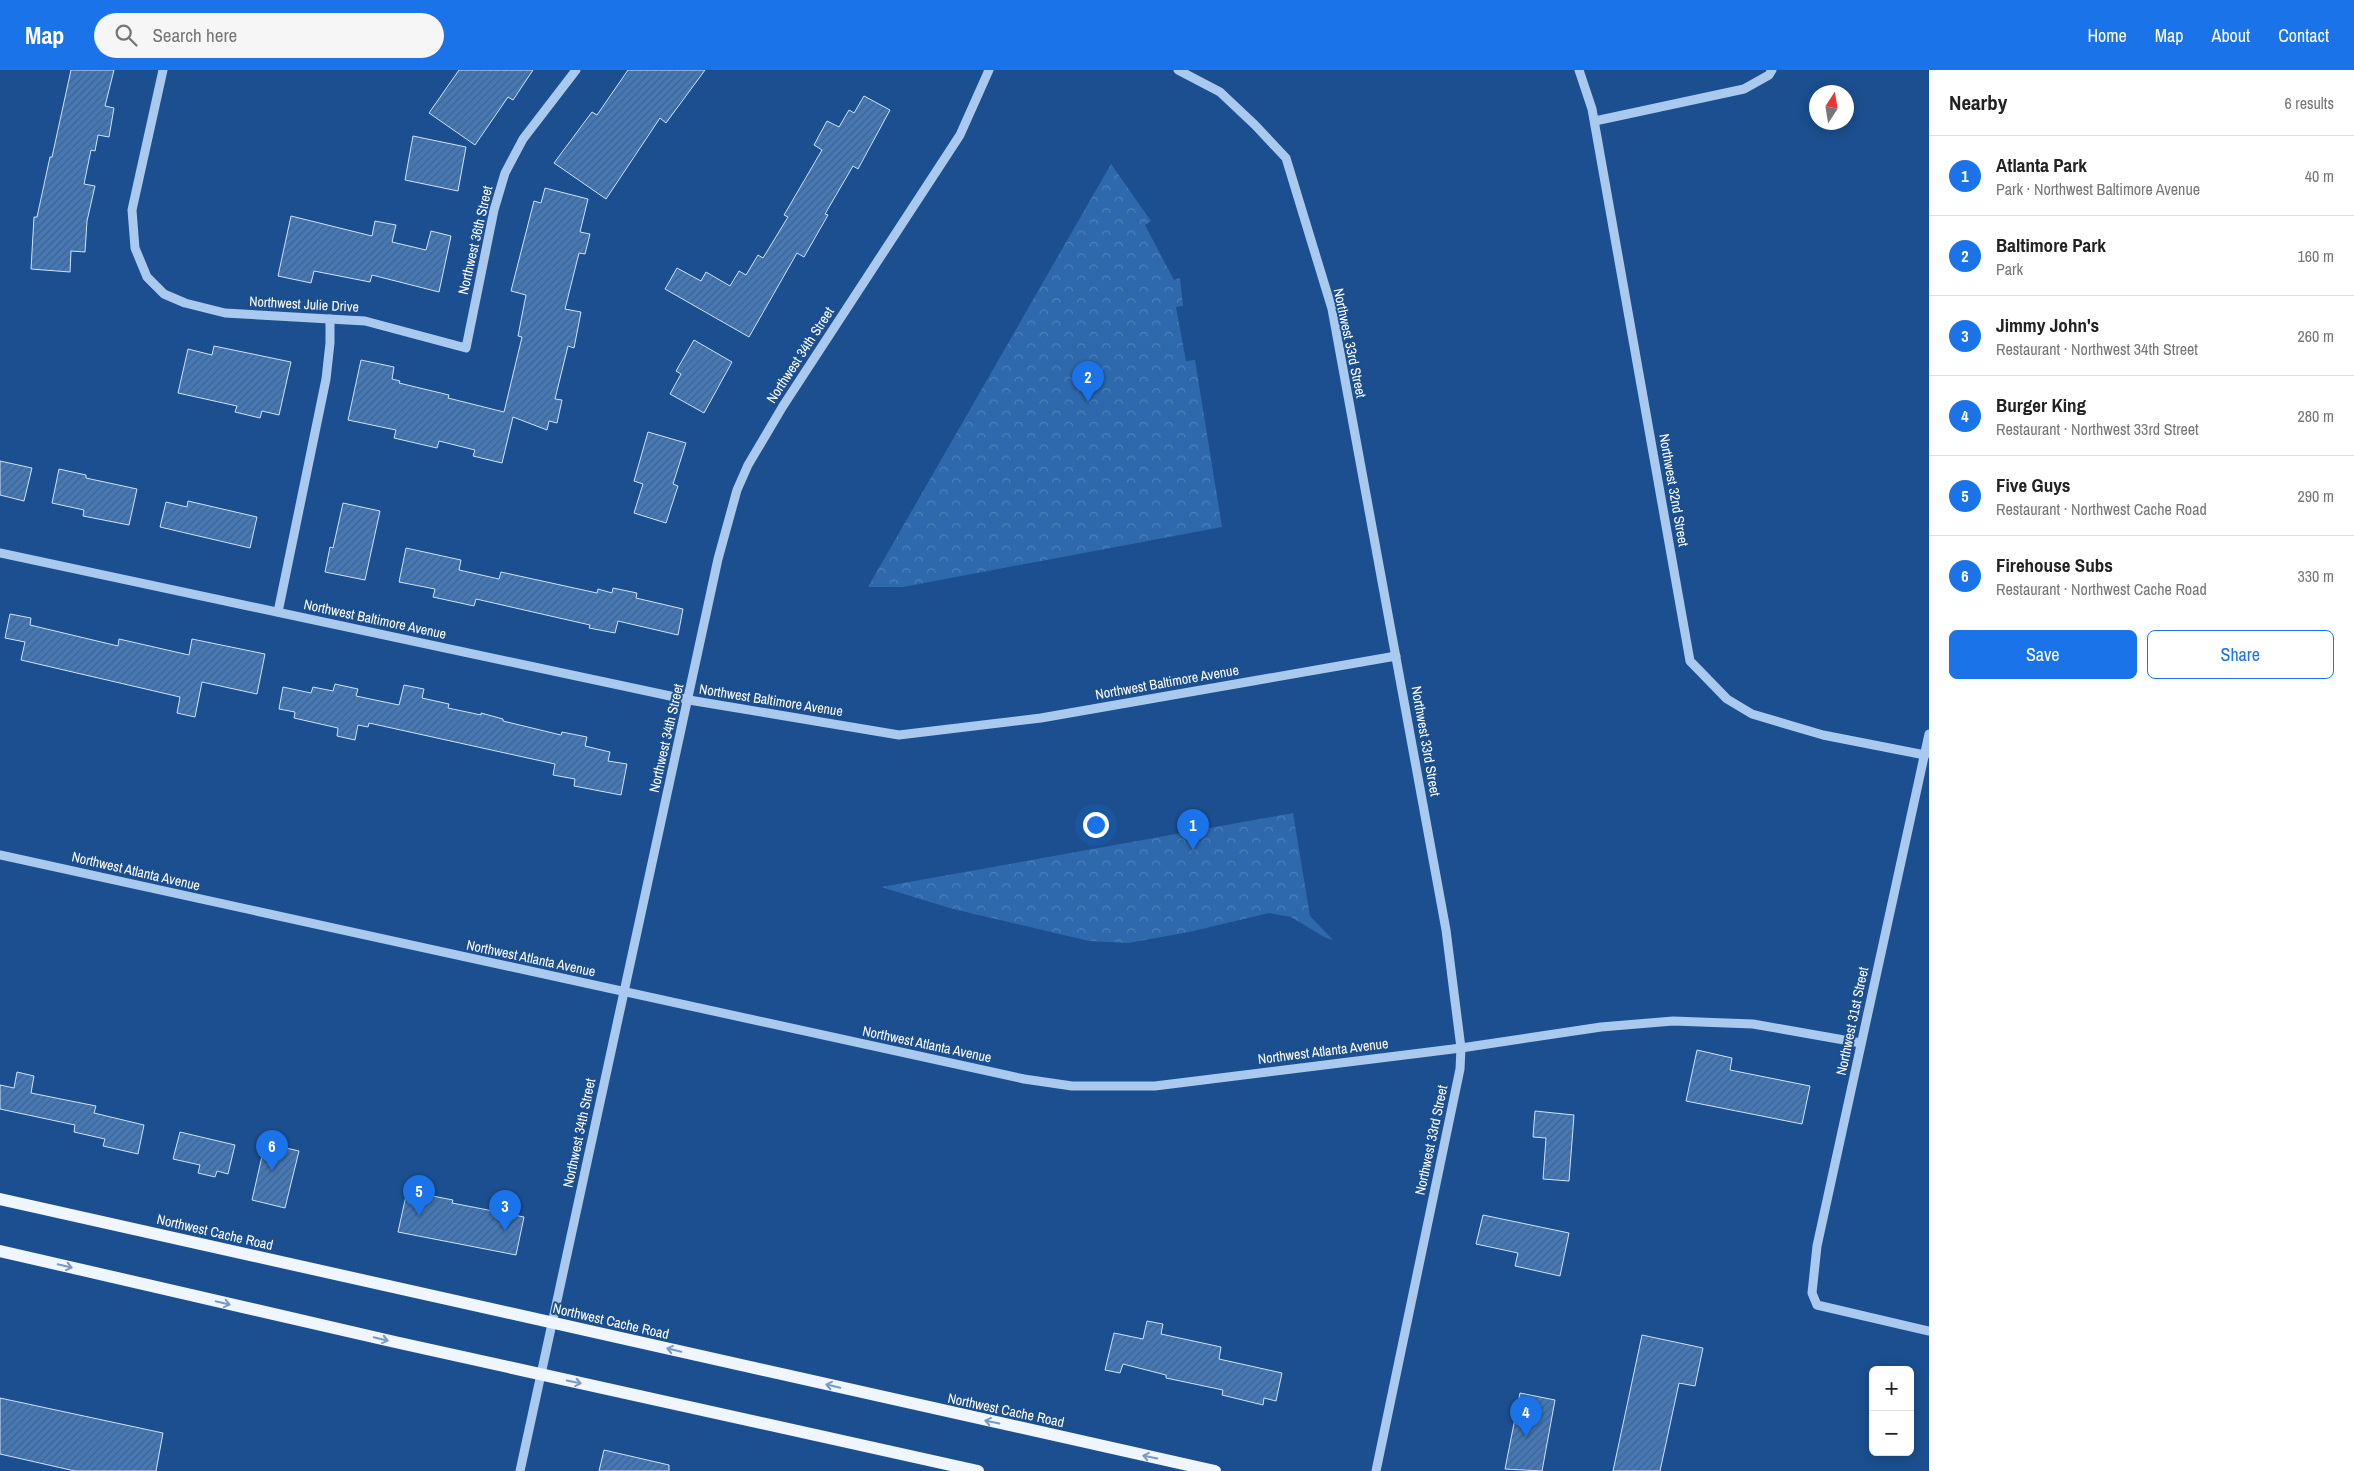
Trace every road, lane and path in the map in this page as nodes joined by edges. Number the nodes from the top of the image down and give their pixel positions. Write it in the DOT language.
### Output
graph roads {
  1 [pos="163,70"];
  2 [pos="576,70"];
  3 [pos="989,70"];
  4 [pos="1178,70"];
  5 [pos="1579,70"];
  6 [pos="1772,70"];
  7 [pos="1594,121"];
  8 [pos="330,319"];
  9 [pos="466,348"];
  10 [pos="0,553"];
  11 [pos="278,612"];
  12 [pos="1396,656"];
  13 [pos="689,700"];
  14 [pos="1929,734"];
  15 [pos="1924,755"];
  16 [pos="0,855"];
  17 [pos="624,992"];
  18 [pos="1861,1043"];
  19 [pos="1461,1048"];
  20 [pos="0,1200"];
  21 [pos="0,1251"];
  22 [pos="552,1323"];
  23 [pos="1929,1331"];
  24 [pos="540,1375"];
  25 [pos="520,1471"];
  26 [pos="978,1471"];
  27 [pos="1215,1471"];
  28 [pos="1376,1471"];
  1 -- 8 [label="street, Northwest Julie Drive"];
  2 -- 9 [label="street, Northwest 36th Street"];
  3 -- 13 [label="street, Northwest 34th Street"];
  4 -- 12 [label="street, Northwest 33rd Street"];
  5 -- 7 [label="street, Northwest 32nd Street"];
  6 -- 7 [label="street"];
  7 -- 15 [label="street, Northwest 32nd Street"];
  8 -- 9 [label="street, Northwest Julie Drive"];
  8 -- 11 [label="street"];
  10 -- 11 [label="street, Northwest Baltimore Avenue"];
  11 -- 13 [label="street, Northwest Baltimore Avenue"];
  12 -- 13 [label="street, Northwest Baltimore Avenue"];
  12 -- 19 [label="street, Northwest 33rd Street"];
  13 -- 17 [label="street, Northwest 34th Street"];
  14 -- 15 [label="street, Northwest 31st Street"];
  15 -- 18 [label="street, Northwest 31st Street"];
  16 -- 17 [label="street, Northwest Atlanta Avenue"];
  17 -- 19 [label="street, Northwest Atlanta Avenue"];
  17 -- 22 [label="street, Northwest 34th Street"];
  18 -- 19 [label="street, Northwest Atlanta Avenue"];
  18 -- 23 [label="street, Northwest 31st Street"];
  19 -- 28 [label="street, Northwest 33rd Street"];
  20 -- 22 [label="main road, Northwest Cache Road"];
  21 -- 24 [label="main road, one-way"];
  22 -- 24 [label="street, Northwest 34th Street"];
  27 -- 22 [label="main road, Northwest Cache Road, one-way"];
  24 -- 25 [label="street, Northwest 34th Street"];
  24 -- 26 [label="main road, one-way"];
}
